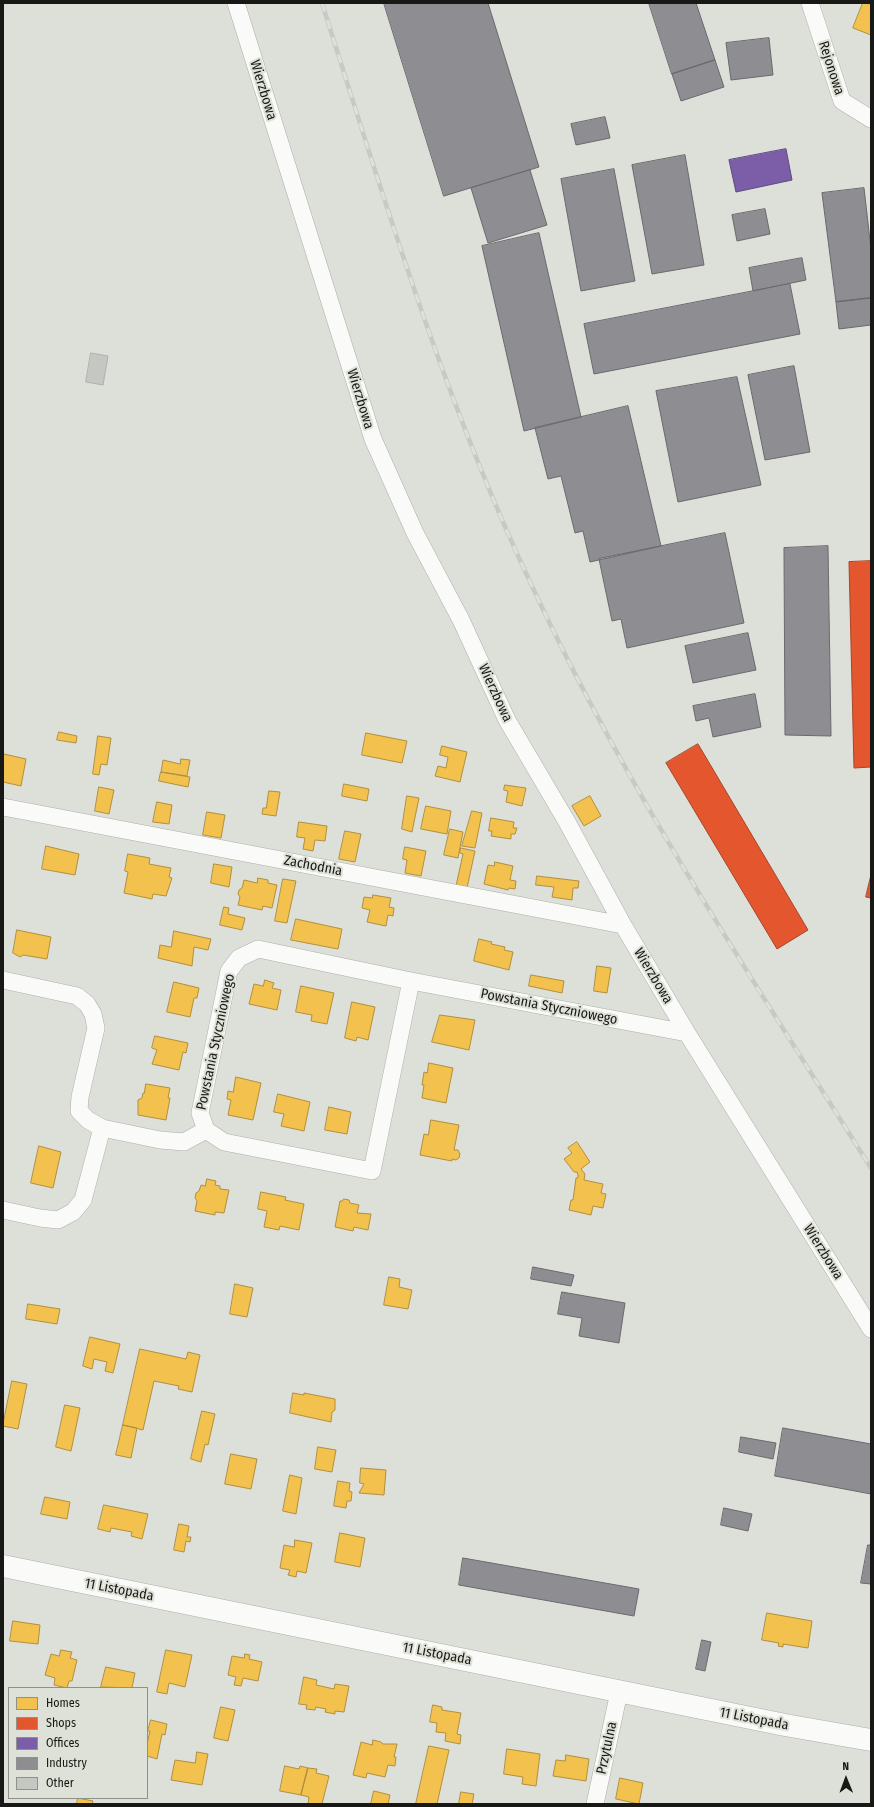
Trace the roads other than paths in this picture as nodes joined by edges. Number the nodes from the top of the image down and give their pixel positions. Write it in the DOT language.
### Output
graph roads {
  1 [pos="236,3"];
  2 [pos="810,3"];
  3 [pos="871,119"];
  4 [pos="3,807"];
  5 [pos="623,925"];
  6 [pos="3,980"];
  7 [pos="411,981"];
  8 [pos="687,1033"];
  9 [pos="102,1128"];
  10 [pos="206,1130"];
  11 [pos="3,1210"];
  12 [pos="871,1329"];
  13 [pos="3,1566"];
  14 [pos="619,1692"];
  15 [pos="871,1740"];
  16 [pos="595,1804"];
  1 -- 5 [label="street, Wierzbowa"];
  2 -- 3 [label="street, Rejonowa"];
  4 -- 5 [label="street, Zachodnia"];
  5 -- 8 [label="street, Wierzbowa"];
  6 -- 9 [label="street"];
  7 -- 8 [label="street, Powstania Styczniowego"];
  7 -- 10 [label="street, Powstania Styczniowego"];
  7 -- 10 [label="street, Powstania Styczniowego"];
  8 -- 12 [label="street, Wierzbowa"];
  9 -- 10 [label="street"];
  9 -- 11 [label="street"];
  13 -- 14 [label="main road, 11 Listopada"];
  14 -- 15 [label="main road, 11 Listopada"];
  14 -- 16 [label="street, Przytulna"];
}
